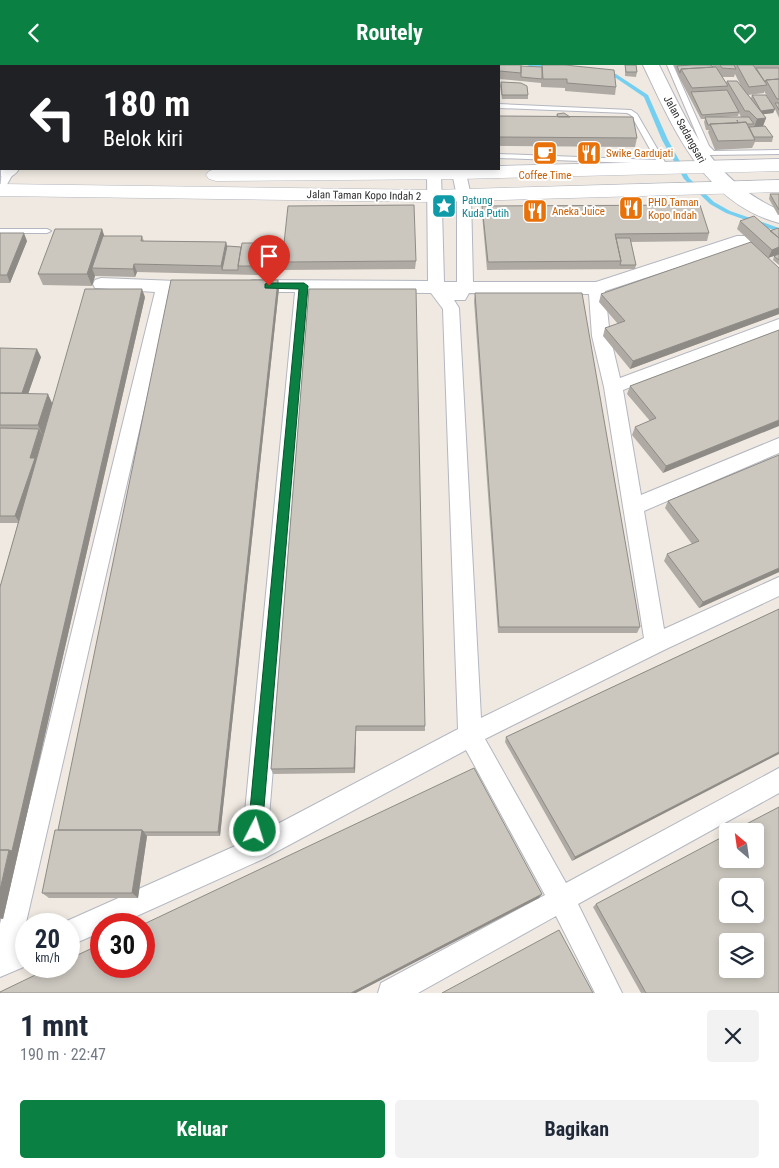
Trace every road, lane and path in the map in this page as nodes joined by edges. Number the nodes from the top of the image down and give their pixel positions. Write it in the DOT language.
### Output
graph roads {
  1 [pos="651,65"];
  2 [pos="670,65"];
  3 [pos="500,106"];
  4 [pos="779,153"];
  5 [pos="500,156"];
  6 [pos="663,165"];
  7 [pos="779,165"];
  8 [pos="700,168"];
  9 [pos="215,172"];
  10 [pos="446,172"];
  11 [pos="3,178"];
  12 [pos="779,186"];
  13 [pos="720,188"];
  14 [pos="433,196"];
  15 [pos="464,196"];
  16 [pos="779,217"];
  17 [pos="0,231"];
  18 [pos="47,231"];
  19 [pos="743,240"];
  20 [pos="101,284"];
  21 [pos="304,286"];
  22 [pos="466,286"];
  23 [pos="164,287"];
  24 [pos="192,287"];
  25 [pos="238,287"];
  26 [pos="436,287"];
  27 [pos="597,288"];
  28 [pos="451,308"];
  29 [pos="779,325"];
  30 [pos="613,387"];
  31 [pos="779,445"];
  32 [pos="634,507"];
  33 [pos="779,586"];
  34 [pos="656,643"];
  35 [pos="470,735"];
  36 [pos="779,780"];
  37 [pos="254,850"];
  38 [pos="561,899"];
  39 [pos="80,928"];
  40 [pos="10,960"];
  41 [pos="391,993"];
  42 [pos="608,993"];
  1 -- 8 [label="street, Jalan Sadangsari"];
  2 -- 4 [label="lane"];
  3 -- 6 [label="lane"];
  5 -- 6 [label="lane"];
  6 -- 8 [label="main road, Jalan Taman Kopo Indah 2"];
  6 -- 10 [label="main road, Jalan Taman Kopo Indah 2"];
  7 -- 8 [label="main road, Jalan Taman Kopo Indah 2"];
  8 -- 13 [label="street, Jalan Sadangsari"];
  9 -- 10 [label="main road, Jalan Taman Kopo Indah 2"];
  9 -- 11 [label="main road, Jalan Taman Kopo Indah 2"];
  10 -- 14 [label="street"];
  10 -- 15 [label="street"];
  11 -- 14 [label="main road, Jalan Taman Kopo Indah 2"];
  12 -- 13 [label="main road, Jalan Taman Kopo Indah 2"];
  13 -- 15 [label="main road, Jalan Taman Kopo Indah 2"];
  13 -- 16 [label="street, Jalan Sadangsari"];
  14 -- 15 [label="main road, Jalan Taman Kopo Indah 2"];
  14 -- 26 [label="street"];
  15 -- 22 [label="street"];
  17 -- 18 [label="lane"];
  19 -- 27 [label="street"];
  20 -- 23 [label="street"];
  21 -- 25 [label="street"];
  21 -- 26 [label="street"];
  21 -- 37 [label="street"];
  22 -- 26 [label="street"];
  22 -- 27 [label="street"];
  22 -- 28 [label="street"];
  23 -- 24 [label="street"];
  23 -- 40 [label="street"];
  26 -- 28 [label="street"];
  27 -- 30 [label="street"];
  28 -- 35 [label="street"];
  29 -- 30 [label="street"];
  30 -- 32 [label="street"];
  31 -- 32 [label="street"];
  32 -- 34 [label="street"];
  33 -- 34 [label="street"];
  34 -- 35 [label="street"];
  35 -- 37 [label="street"];
  35 -- 38 [label="street"];
  36 -- 38 [label="street"];
  37 -- 39 [label="street"];
  38 -- 41 [label="street"];
  38 -- 42 [label="street"];
}
